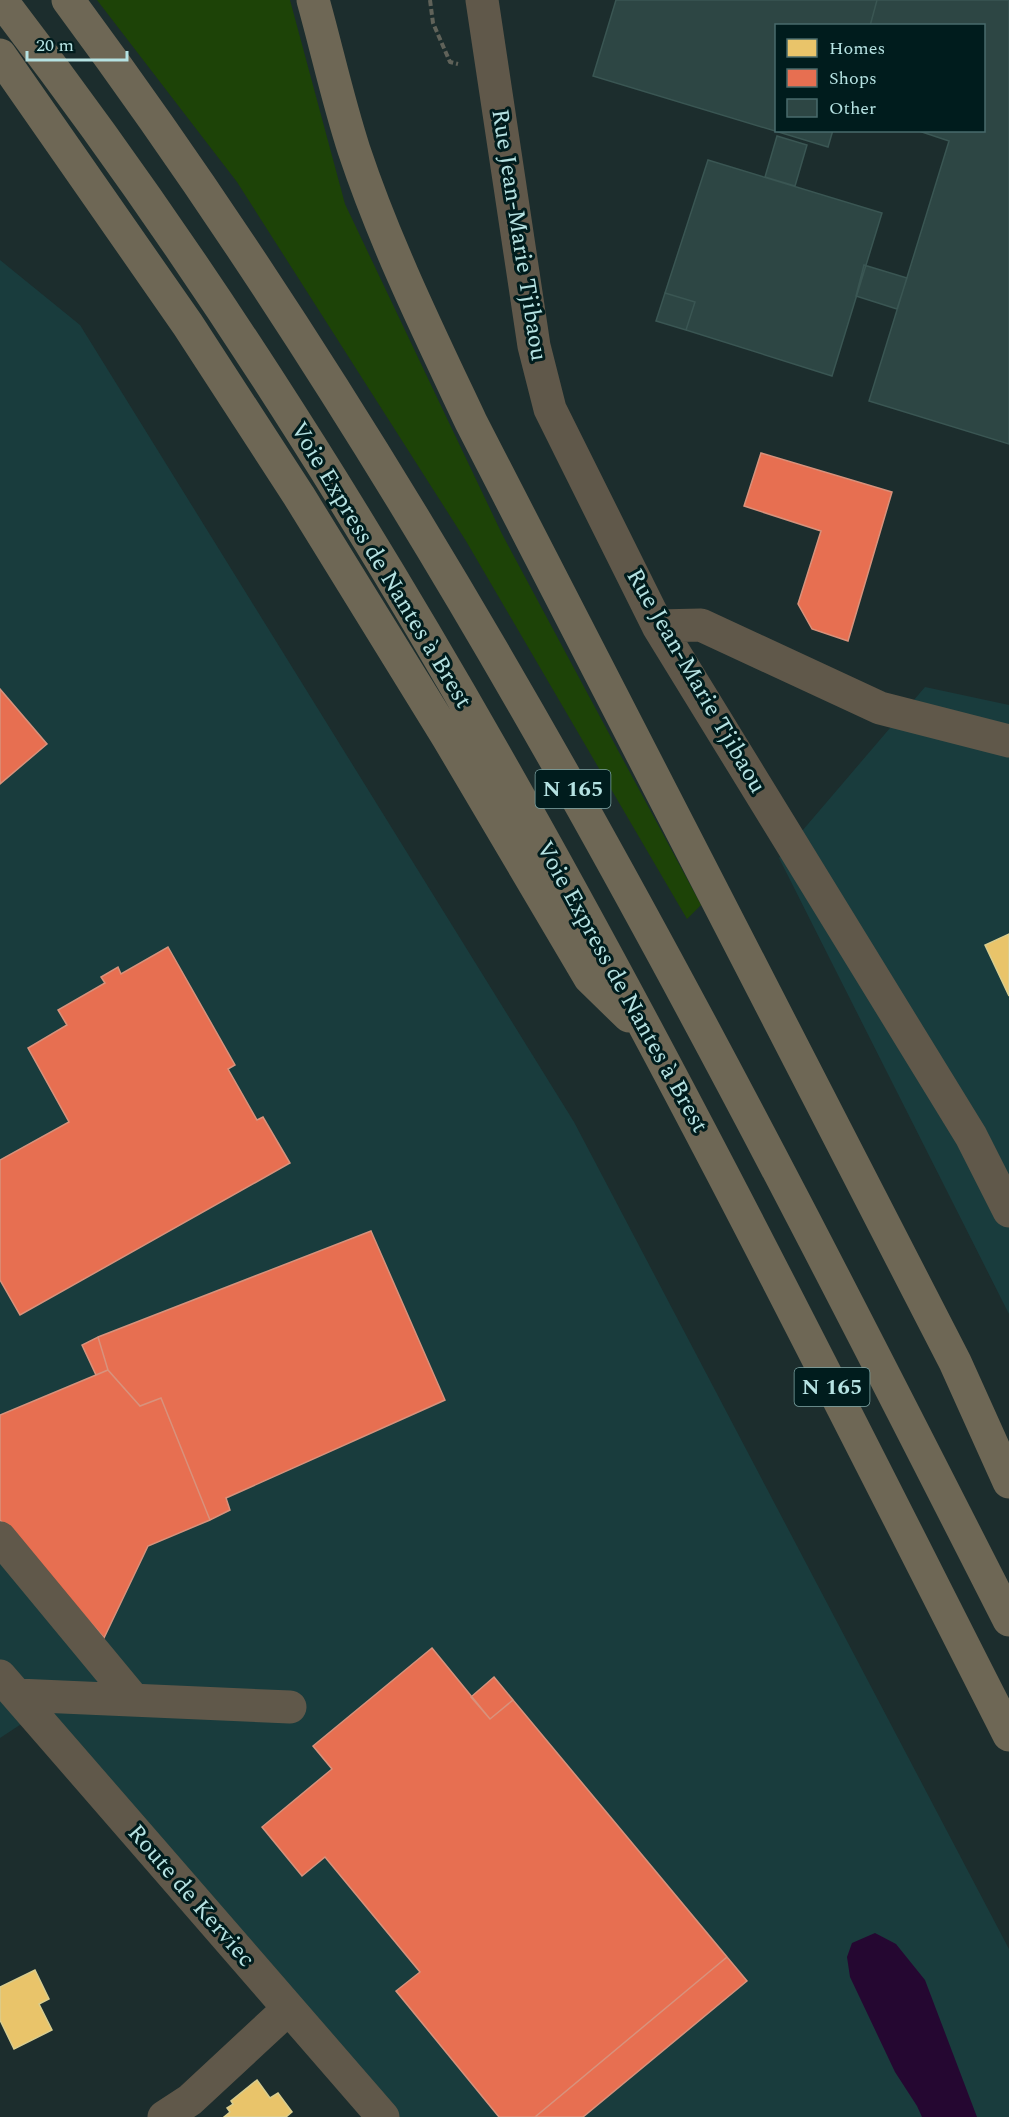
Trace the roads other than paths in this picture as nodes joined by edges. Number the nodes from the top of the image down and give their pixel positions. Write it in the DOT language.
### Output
graph roads {
  1 [pos="2,0"];
  2 [pos="68,0"];
  3 [pos="313,0"];
  4 [pos="482,0"];
  5 [pos="0,55"];
  6 [pos="658,626"];
  7 [pos="1009,741"];
  8 [pos="653,1039"];
  9 [pos="1009,1211"];
  10 [pos="1009,1482"];
  11 [pos="0,1538"];
  12 [pos="1009,1620"];
  13 [pos="9,1685"];
  14 [pos="134,1700"];
  15 [pos="290,1707"];
  16 [pos="1009,1735"];
  17 [pos="288,2009"];
  18 [pos="164,2117"];
  19 [pos="383,2117"];
  1 -- 8 [label="highway, Voie Express de Nantes à Brest / N 165"];
  2 -- 12 [label="highway, Voie Express de Nantes à Brest / N 165"];
  3 -- 10 [label="highway"];
  4 -- 6 [label="street, Rue Jean-Marie Tjibaou"];
  5 -- 8 [label="highway, N 165"];
  6 -- 7 [label="street"];
  6 -- 9 [label="street, Rue Jean-Marie Tjibaou"];
  8 -- 16 [label="highway, Voie Express de Nantes à Brest / N 165"];
  11 -- 14 [label="street"];
  13 -- 14 [label="street"];
  13 -- 17 [label="street, Route de Kerviec"];
  14 -- 15 [label="street"];
  17 -- 18 [label="street"];
  17 -- 19 [label="street, Route de Kerviec"];
}
